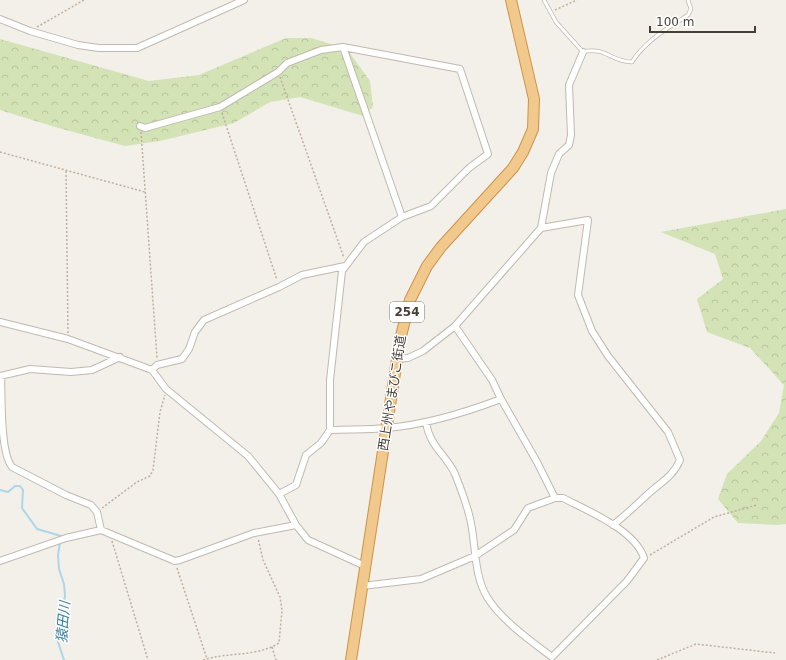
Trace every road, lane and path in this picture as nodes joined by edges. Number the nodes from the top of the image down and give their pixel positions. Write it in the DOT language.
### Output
graph roads {
  1 [pos="83,0"];
  2 [pos="244,0"];
  3 [pos="511,0"];
  4 [pos="544,0"];
  5 [pos="577,0"];
  6 [pos="688,0"];
  7 [pos="550,12"];
  8 [pos="0,19"];
  9 [pos="30,31"];
  10 [pos="343,47"];
  11 [pos="583,52"];
  12 [pos="278,72"];
  13 [pos="220,107"];
  14 [pos="140,126"];
  15 [pos="0,152"];
  16 [pos="66,171"];
  17 [pos="145,192"];
  18 [pos="402,218"];
  19 [pos="541,228"];
  20 [pos="346,266"];
  21 [pos="279,287"];
  22 [pos="0,322"];
  23 [pos="455,326"];
  24 [pos="68,339"];
  25 [pos="120,357"];
  26 [pos="397,359"];
  27 [pos="157,365"];
  28 [pos="152,370"];
  29 [pos="1,376"];
  30 [pos="166,389"];
  31 [pos="501,400"];
  32 [pos="426,422"];
  33 [pos="386,428"];
  34 [pos="330,430"];
  35 [pos="279,494"];
  36 [pos="555,498"];
  37 [pos="757,505"];
  38 [pos="97,512"];
  39 [pos="296,525"];
  40 [pos="613,525"];
  41 [pos="101,530"];
  42 [pos="256,533"];
  43 [pos="110,534"];
  44 [pos="475,556"];
  45 [pos="644,558"];
  46 [pos="0,561"];
  47 [pos="175,561"];
  48 [pos="365,566"];
  49 [pos="362,586"];
  50 [pos="272,648"];
  51 [pos="775,653"];
  52 [pos="207,659"];
  53 [pos="148,660"];
  54 [pos="203,660"];
  55 [pos="276,660"];
  56 [pos="351,660"];
  57 [pos="657,660"];
  1 -- 9 [label="path"];
  2 -- 9 [label="street"];
  3 -- 26 [label="highway, 西上州やまびこ街道 / 254"];
  4 -- 7 [label="lane"];
  5 -- 7 [label="path"];
  6 -- 11 [label="lane"];
  7 -- 11 [label="lane"];
  8 -- 9 [label="street"];
  10 -- 12 [label="street"];
  10 -- 18 [label="street"];
  10 -- 18 [label="street"];
  11 -- 19 [label="street"];
  12 -- 13 [label="street"];
  12 -- 20 [label="path"];
  13 -- 14 [label="street"];
  13 -- 21 [label="path"];
  14 -- 17 [label="path"];
  15 -- 16 [label="path"];
  16 -- 17 [label="path"];
  16 -- 24 [label="path"];
  17 -- 27 [label="path"];
  18 -- 20 [label="street"];
  19 -- 23 [label="street"];
  19 -- 40 [label="street"];
  20 -- 21 [label="street"];
  20 -- 34 [label="street"];
  21 -- 27 [label="street"];
  22 -- 24 [label="street"];
  23 -- 26 [label="street"];
  23 -- 31 [label="street"];
  24 -- 25 [label="street"];
  25 -- 28 [label="street"];
  25 -- 29 [label="street"];
  26 -- 33 [label="highway, 西上州やまびこ街道 / 254"];
  27 -- 28 [label="street"];
  28 -- 30 [label="street"];
  29 -- 38 [label="street"];
  30 -- 35 [label="street"];
  30 -- 38 [label="path"];
  31 -- 32 [label="street"];
  31 -- 36 [label="street"];
  32 -- 33 [label="street"];
  32 -- 44 [label="street"];
  33 -- 34 [label="street"];
  33 -- 48 [label="highway, 西上州やまびこ街道 / 254"];
  34 -- 35 [label="street"];
  35 -- 39 [label="street"];
  36 -- 40 [label="street"];
  36 -- 44 [label="street"];
  37 -- 45 [label="path"];
  38 -- 41 [label="street"];
  39 -- 42 [label="street"];
  39 -- 48 [label="street"];
  40 -- 45 [label="street"];
  41 -- 43 [label="street"];
  41 -- 46 [label="street"];
  42 -- 47 [label="street"];
  42 -- 50 [label="path"];
  43 -- 47 [label="street"];
  43 -- 53 [label="path"];
  44 -- 45 [label="street"];
  44 -- 49 [label="street"];
  47 -- 52 [label="path"];
  48 -- 49 [label="highway, 西上州やまびこ街道 / 254"];
  49 -- 56 [label="highway, 西上州やまびこ街道 / 254"];
  50 -- 52 [label="path"];
  50 -- 55 [label="path"];
  51 -- 57 [label="path"];
  52 -- 54 [label="path"];
}
